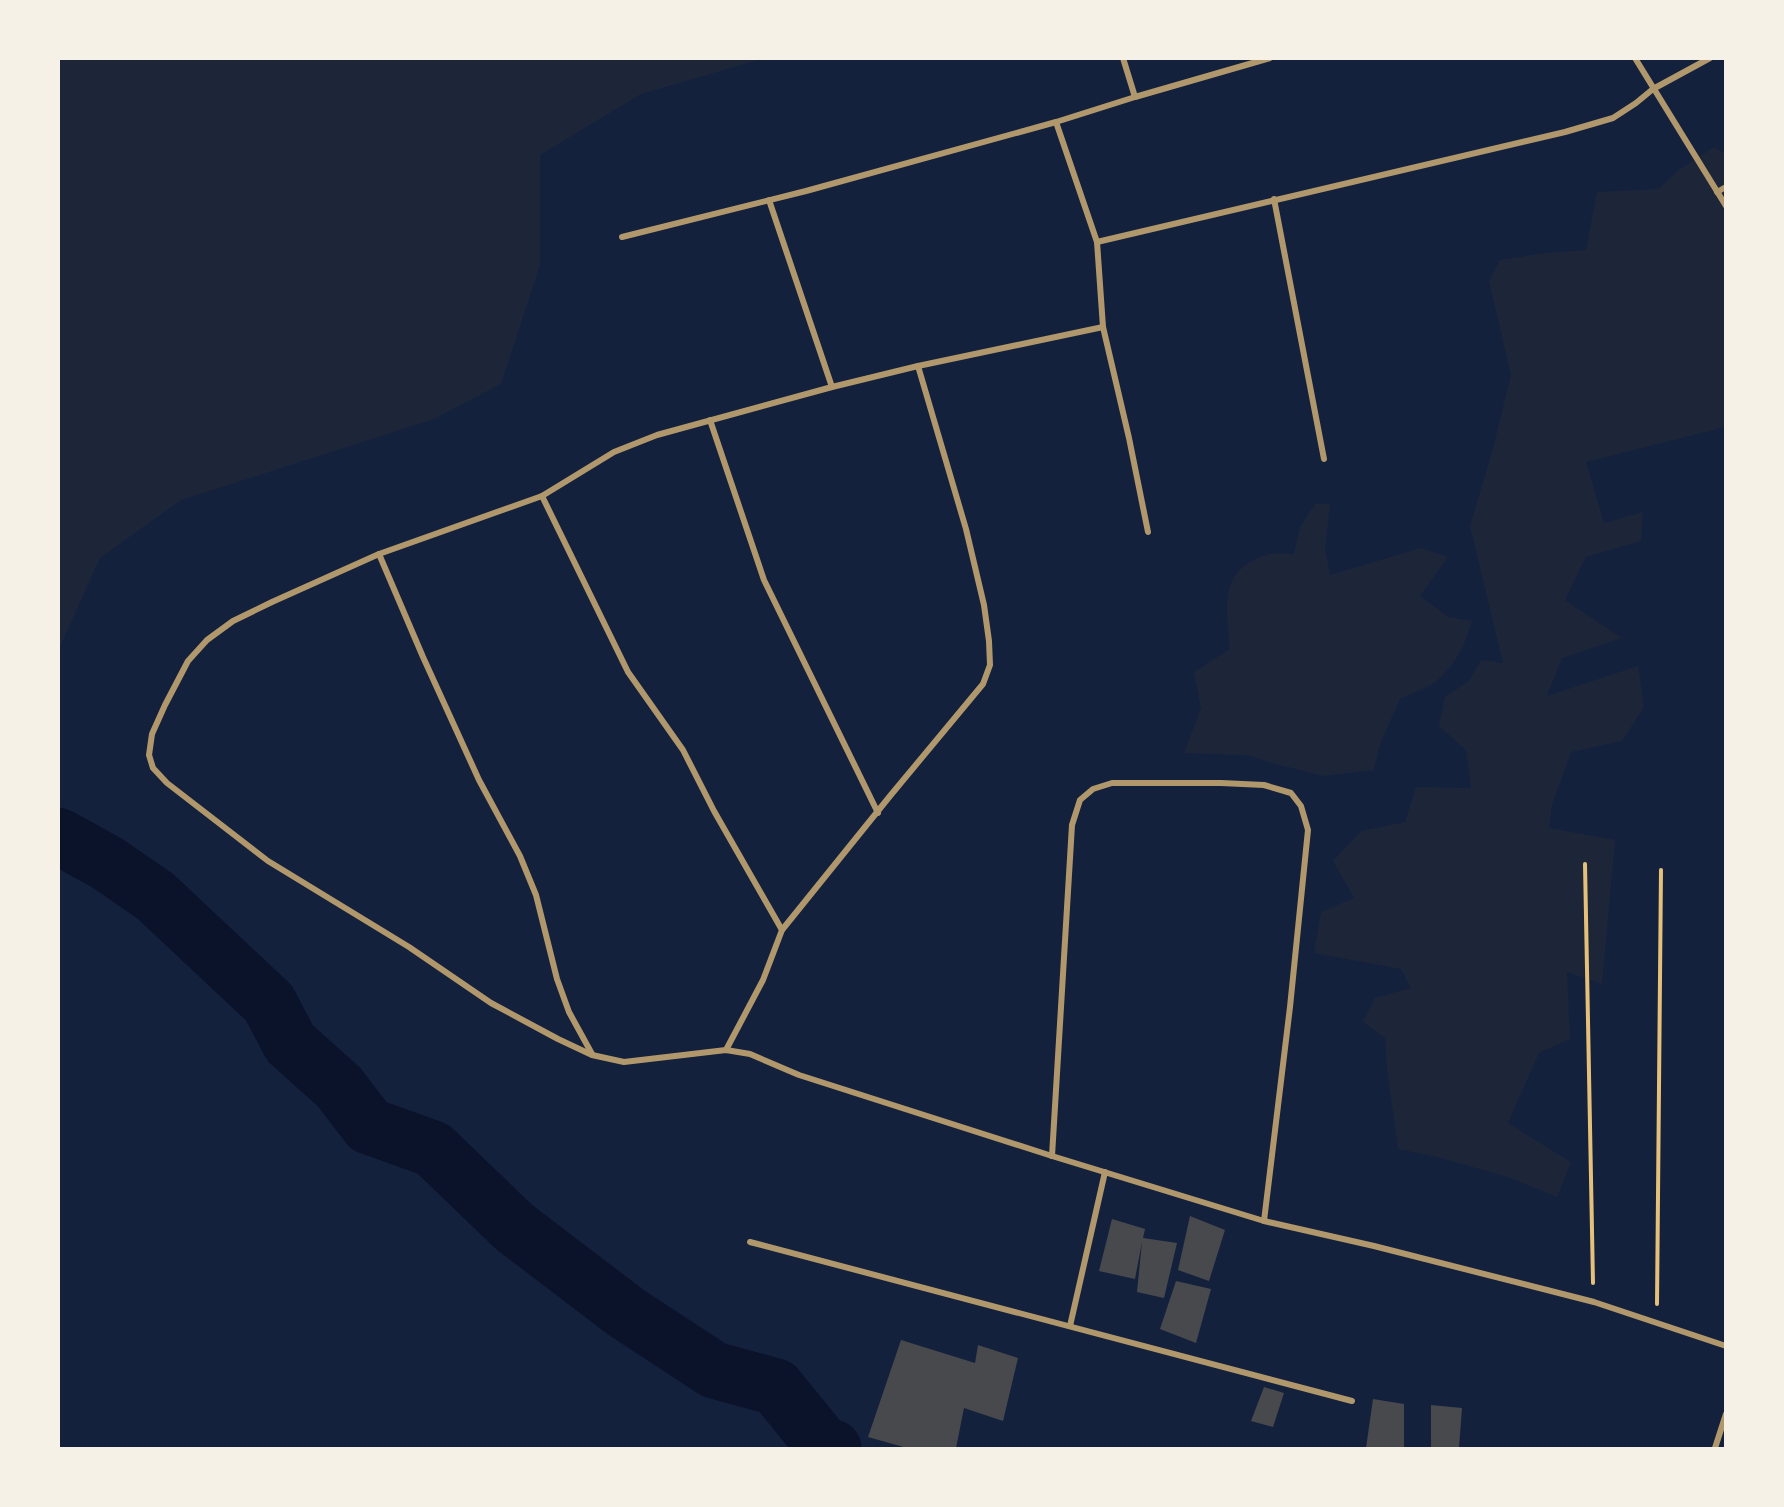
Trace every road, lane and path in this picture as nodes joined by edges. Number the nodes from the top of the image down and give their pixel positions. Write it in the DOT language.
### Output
graph roads {
  1 [pos="1123,58"];
  2 [pos="1270,58"];
  3 [pos="1635,58"];
  4 [pos="1710,58"];
  5 [pos="1653,89"];
  6 [pos="1135,96"];
  7 [pos="1056,122"];
  8 [pos="1725,187"];
  9 [pos="1717,192"];
  10 [pos="1274,199"];
  11 [pos="769,200"];
  12 [pos="1725,206"];
  13 [pos="622,237"];
  14 [pos="1097,242"];
  15 [pos="1103,327"];
  16 [pos="918,366"];
  17 [pos="832,387"];
  18 [pos="711,420"];
  19 [pos="1324,459"];
  20 [pos="542,495"];
  21 [pos="1148,532"];
  22 [pos="380,554"];
  23 [pos="878,813"];
  24 [pos="1585,864"];
  25 [pos="1661,870"];
  26 [pos="783,930"];
  27 [pos="726,1050"];
  28 [pos="592,1055"];
  29 [pos="1052,1156"];
  30 [pos="1105,1172"];
  31 [pos="1264,1221"];
  32 [pos="750,1242"];
  33 [pos="1594,1302"];
  34 [pos="1657,1323"];
  35 [pos="1070,1326"];
  36 [pos="1725,1346"];
  37 [pos="1352,1401"];
  38 [pos="1725,1414"];
  39 [pos="1715,1449"];
  1 -- 6 [label="street"];
  2 -- 6 [label="street"];
  3 -- 5 [label="street"];
  4 -- 5 [label="street"];
  5 -- 9 [label="street"];
  5 -- 10 [label="street"];
  6 -- 7 [label="street"];
  7 -- 11 [label="street"];
  7 -- 14 [label="street"];
  8 -- 9 [label="street"];
  9 -- 12 [label="street"];
  10 -- 14 [label="street"];
  10 -- 19 [label="street"];
  11 -- 13 [label="street"];
  11 -- 17 [label="street"];
  14 -- 15 [label="street"];
  15 -- 16 [label="street"];
  15 -- 21 [label="street"];
  16 -- 17 [label="street"];
  16 -- 23 [label="street"];
  17 -- 18 [label="street"];
  18 -- 20 [label="street"];
  18 -- 23 [label="street"];
  20 -- 22 [label="street"];
  20 -- 26 [label="street"];
  22 -- 28 [label="street"];
  22 -- 28 [label="street"];
  23 -- 26 [label="street"];
  24 -- 33 [label="path"];
  25 -- 34 [label="path"];
  26 -- 27 [label="street"];
  27 -- 28 [label="street"];
  27 -- 29 [label="street"];
  29 -- 30 [label="street"];
  29 -- 31 [label="street"];
  30 -- 31 [label="street"];
  30 -- 35 [label="street"];
  31 -- 33 [label="street"];
  32 -- 35 [label="street"];
  33 -- 34 [label="street"];
  34 -- 36 [label="street"];
  35 -- 37 [label="street"];
  38 -- 39 [label="street"];
}
